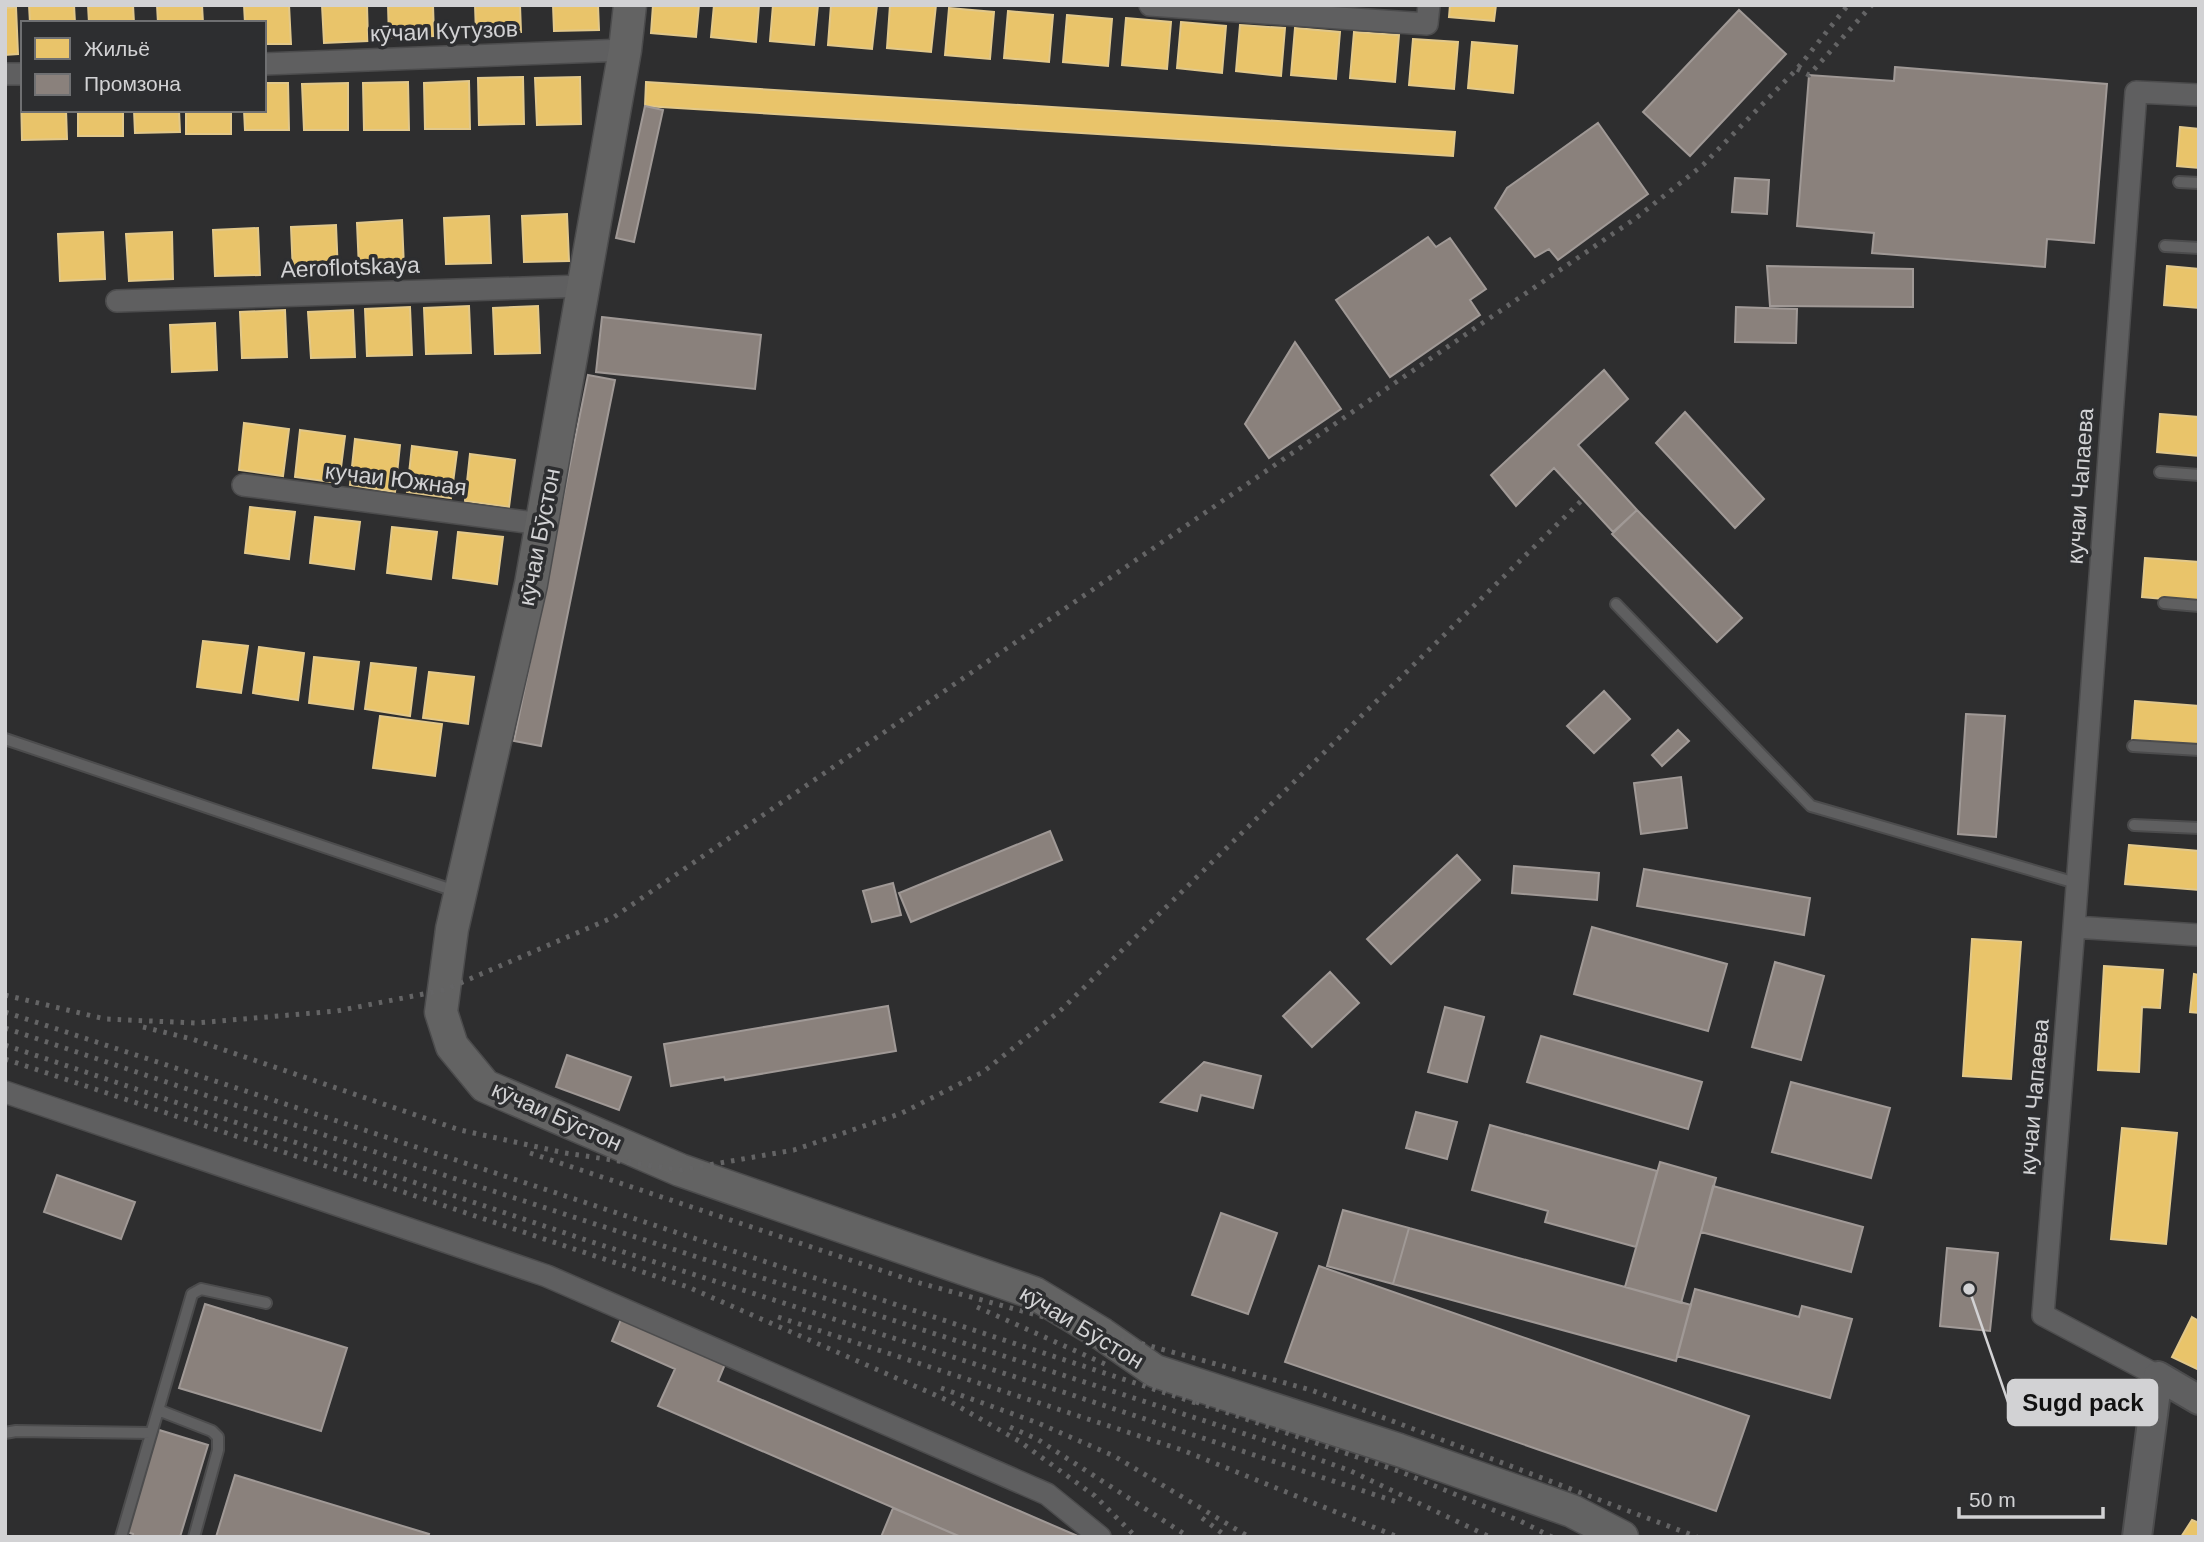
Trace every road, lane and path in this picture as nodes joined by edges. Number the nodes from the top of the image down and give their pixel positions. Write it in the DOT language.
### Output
graph roads {
  1 [pos="630,5"];
  2 [pos="1150,5"];
  3 [pos="1428,15"];
  4 [pos="625,50"];
  5 [pos="266,64"];
  6 [pos="2199,95"];
  7 [pos="2179,182"];
  8 [pos="2199,183"];
  9 [pos="2165,246"];
  10 [pos="2199,248"];
  11 [pos="584,286"];
  12 [pos="117,301"];
  13 [pos="2160,472"];
  14 [pos="2199,475"];
  15 [pos="243,485"];
  16 [pos="542,524"];
  17 [pos="2164,603"];
  18 [pos="1616,604"];
  19 [pos="2199,606"];
  20 [pos="5,738"];
  21 [pos="2133,746"];
  22 [pos="2199,750"];
  23 [pos="2134,825"];
  24 [pos="2199,828"];
  25 [pos="2076,883"];
  26 [pos="460,893"];
  27 [pos="2074,927"];
  28 [pos="2199,935"];
  29 [pos="5,1092"];
  30 [pos="266,1303"];
  31 [pos="2158,1376"];
  32 [pos="2199,1400"];
  33 [pos="158,1410"];
  34 [pos="5,1433"];
  35 [pos="152,1433"];
  36 [pos="121,1537"];
  37 [pos="194,1537"];
  38 [pos="1100,1537"];
  39 [pos="1622,1537"];
  40 [pos="2137,1537"];
  1 -- 4 [label="main road, кӯчаи Бӯстон"];
  2 -- 3 [label="street"];
  4 -- 5 [label="street, кӯчаи Кутузов"];
  4 -- 11 [label="main road, кӯчаи Бӯстон"];
  6 -- 25 [label="street, кучаи Чапаева"];
  7 -- 8 [label="lane"];
  9 -- 10 [label="lane"];
  11 -- 12 [label="street, Aeroflotskaya"];
  11 -- 16 [label="main road, кӯчаи Бӯстон"];
  13 -- 14 [label="lane"];
  15 -- 16 [label="street, кучаи Южная"];
  16 -- 26 [label="main road, кӯчаи Бӯстон"];
  17 -- 19 [label="lane"];
  18 -- 25 [label="lane"];
  20 -- 26 [label="lane"];
  21 -- 22 [label="lane"];
  23 -- 24 [label="lane"];
  25 -- 27 [label="street, кучаи Чапаева"];
  26 -- 39 [label="main road, кӯчаи Бӯстон"];
  27 -- 28 [label="street"];
  27 -- 31 [label="street, кучаи Чапаева"];
  29 -- 38 [label="street"];
  30 -- 33 [label="lane"];
  31 -- 32 [label="street"];
  31 -- 40 [label="street"];
  33 -- 35 [label="lane"];
  33 -- 37 [label="lane"];
  34 -- 35 [label="lane"];
  35 -- 36 [label="lane"];
}
